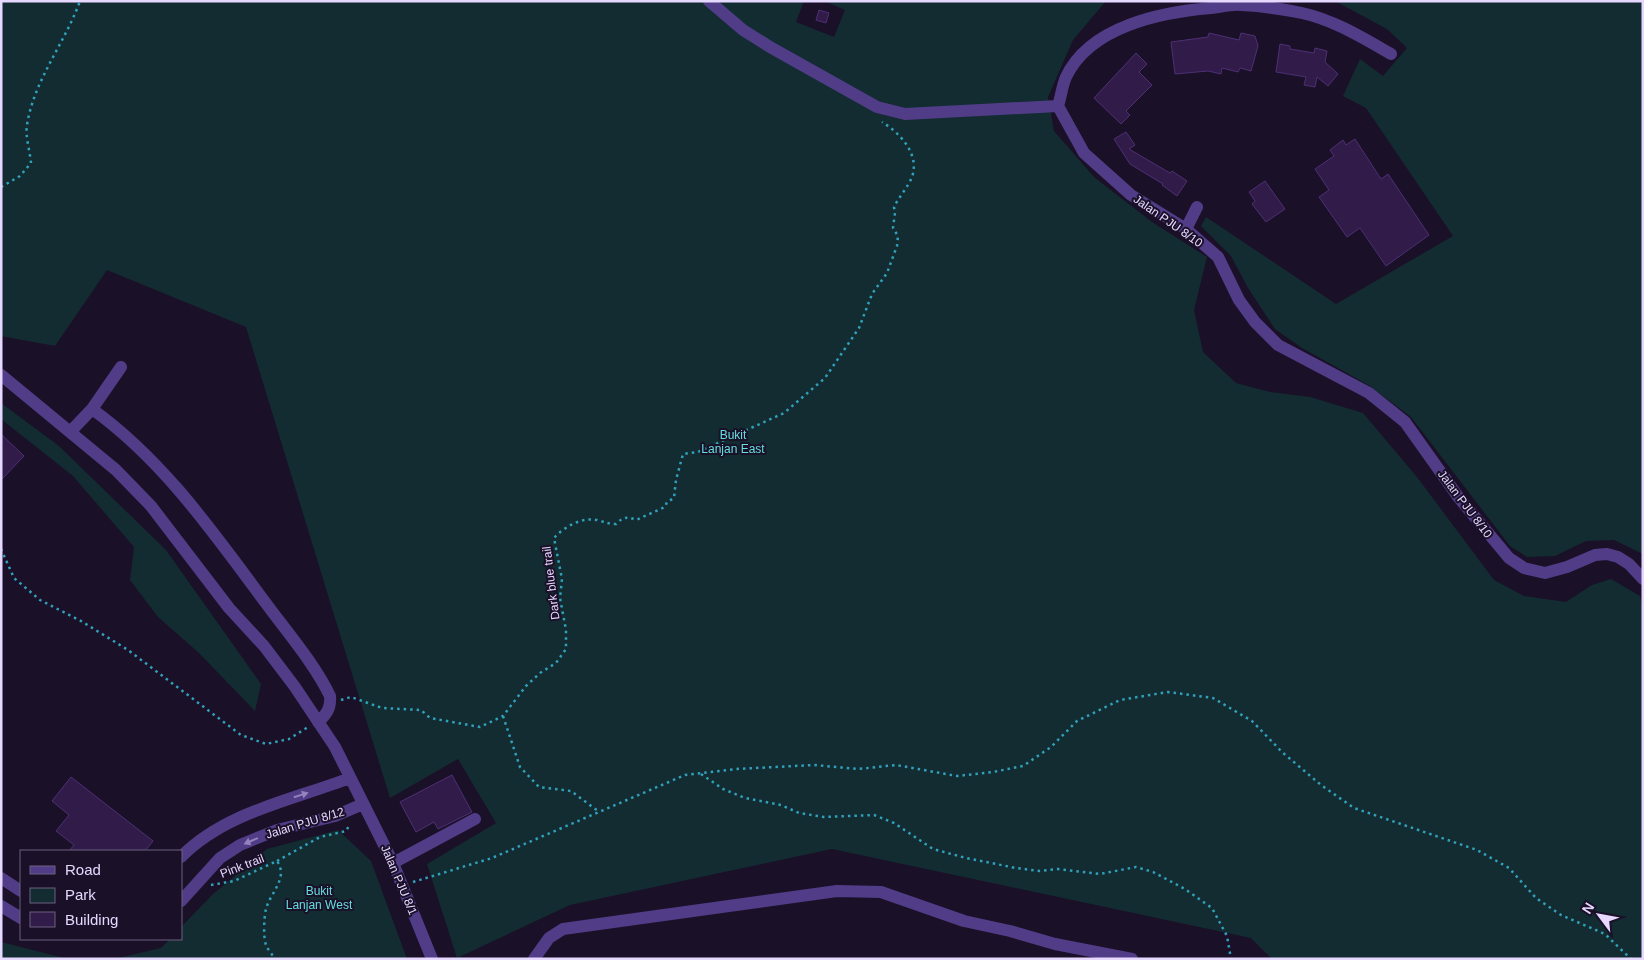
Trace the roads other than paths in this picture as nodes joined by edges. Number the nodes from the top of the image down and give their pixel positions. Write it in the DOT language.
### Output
graph roads {
  1 [pos="709,1"];
  2 [pos="1392,54"];
  3 [pos="1058,106"];
  4 [pos="1197,207"];
  5 [pos="1186,230"];
  6 [pos="121,367"];
  7 [pos="1,375"];
  8 [pos="92,409"];
  9 [pos="71,432"];
  10 [pos="1643,579"];
  11 [pos="318,722"];
  12 [pos="350,778"];
  13 [pos="363,804"];
  14 [pos="475,819"];
  15 [pos="182,856"];
  16 [pos="394,863"];
  17 [pos="1,878"];
  18 [pos="20,890"];
  19 [pos="182,900"];
  20 [pos="1,906"];
  21 [pos="20,917"];
  22 [pos="432,959"];
  23 [pos="534,959"];
  24 [pos="1132,959"];
  1 -- 3 [label="street"];
  2 -- 3 [label="street"];
  3 -- 5 [label="street, Jalan PJU 8/10"];
  4 -- 5 [label="street"];
  5 -- 10 [label="street, Jalan PJU 8/10"];
  6 -- 8 [label="street"];
  7 -- 9 [label="street, Jalan PJU 8/1"];
  8 -- 9 [label="street"];
  8 -- 11 [label="street"];
  9 -- 11 [label="street, Jalan PJU 8/1"];
  11 -- 12 [label="street, Jalan PJU 8/1"];
  12 -- 13 [label="street, Jalan PJU 8/1"];
  15 -- 12 [label="street, Jalan PJU 8/12, one-way"];
  13 -- 16 [label="street, Jalan PJU 8/1"];
  13 -- 19 [label="street, Jalan PJU 8/12, one-way"];
  14 -- 16 [label="street"];
  16 -- 22 [label="street, Jalan PJU 8/1"];
  17 -- 18 [label="street"];
  20 -- 21 [label="street"];
  23 -- 24 [label="street"];
}
